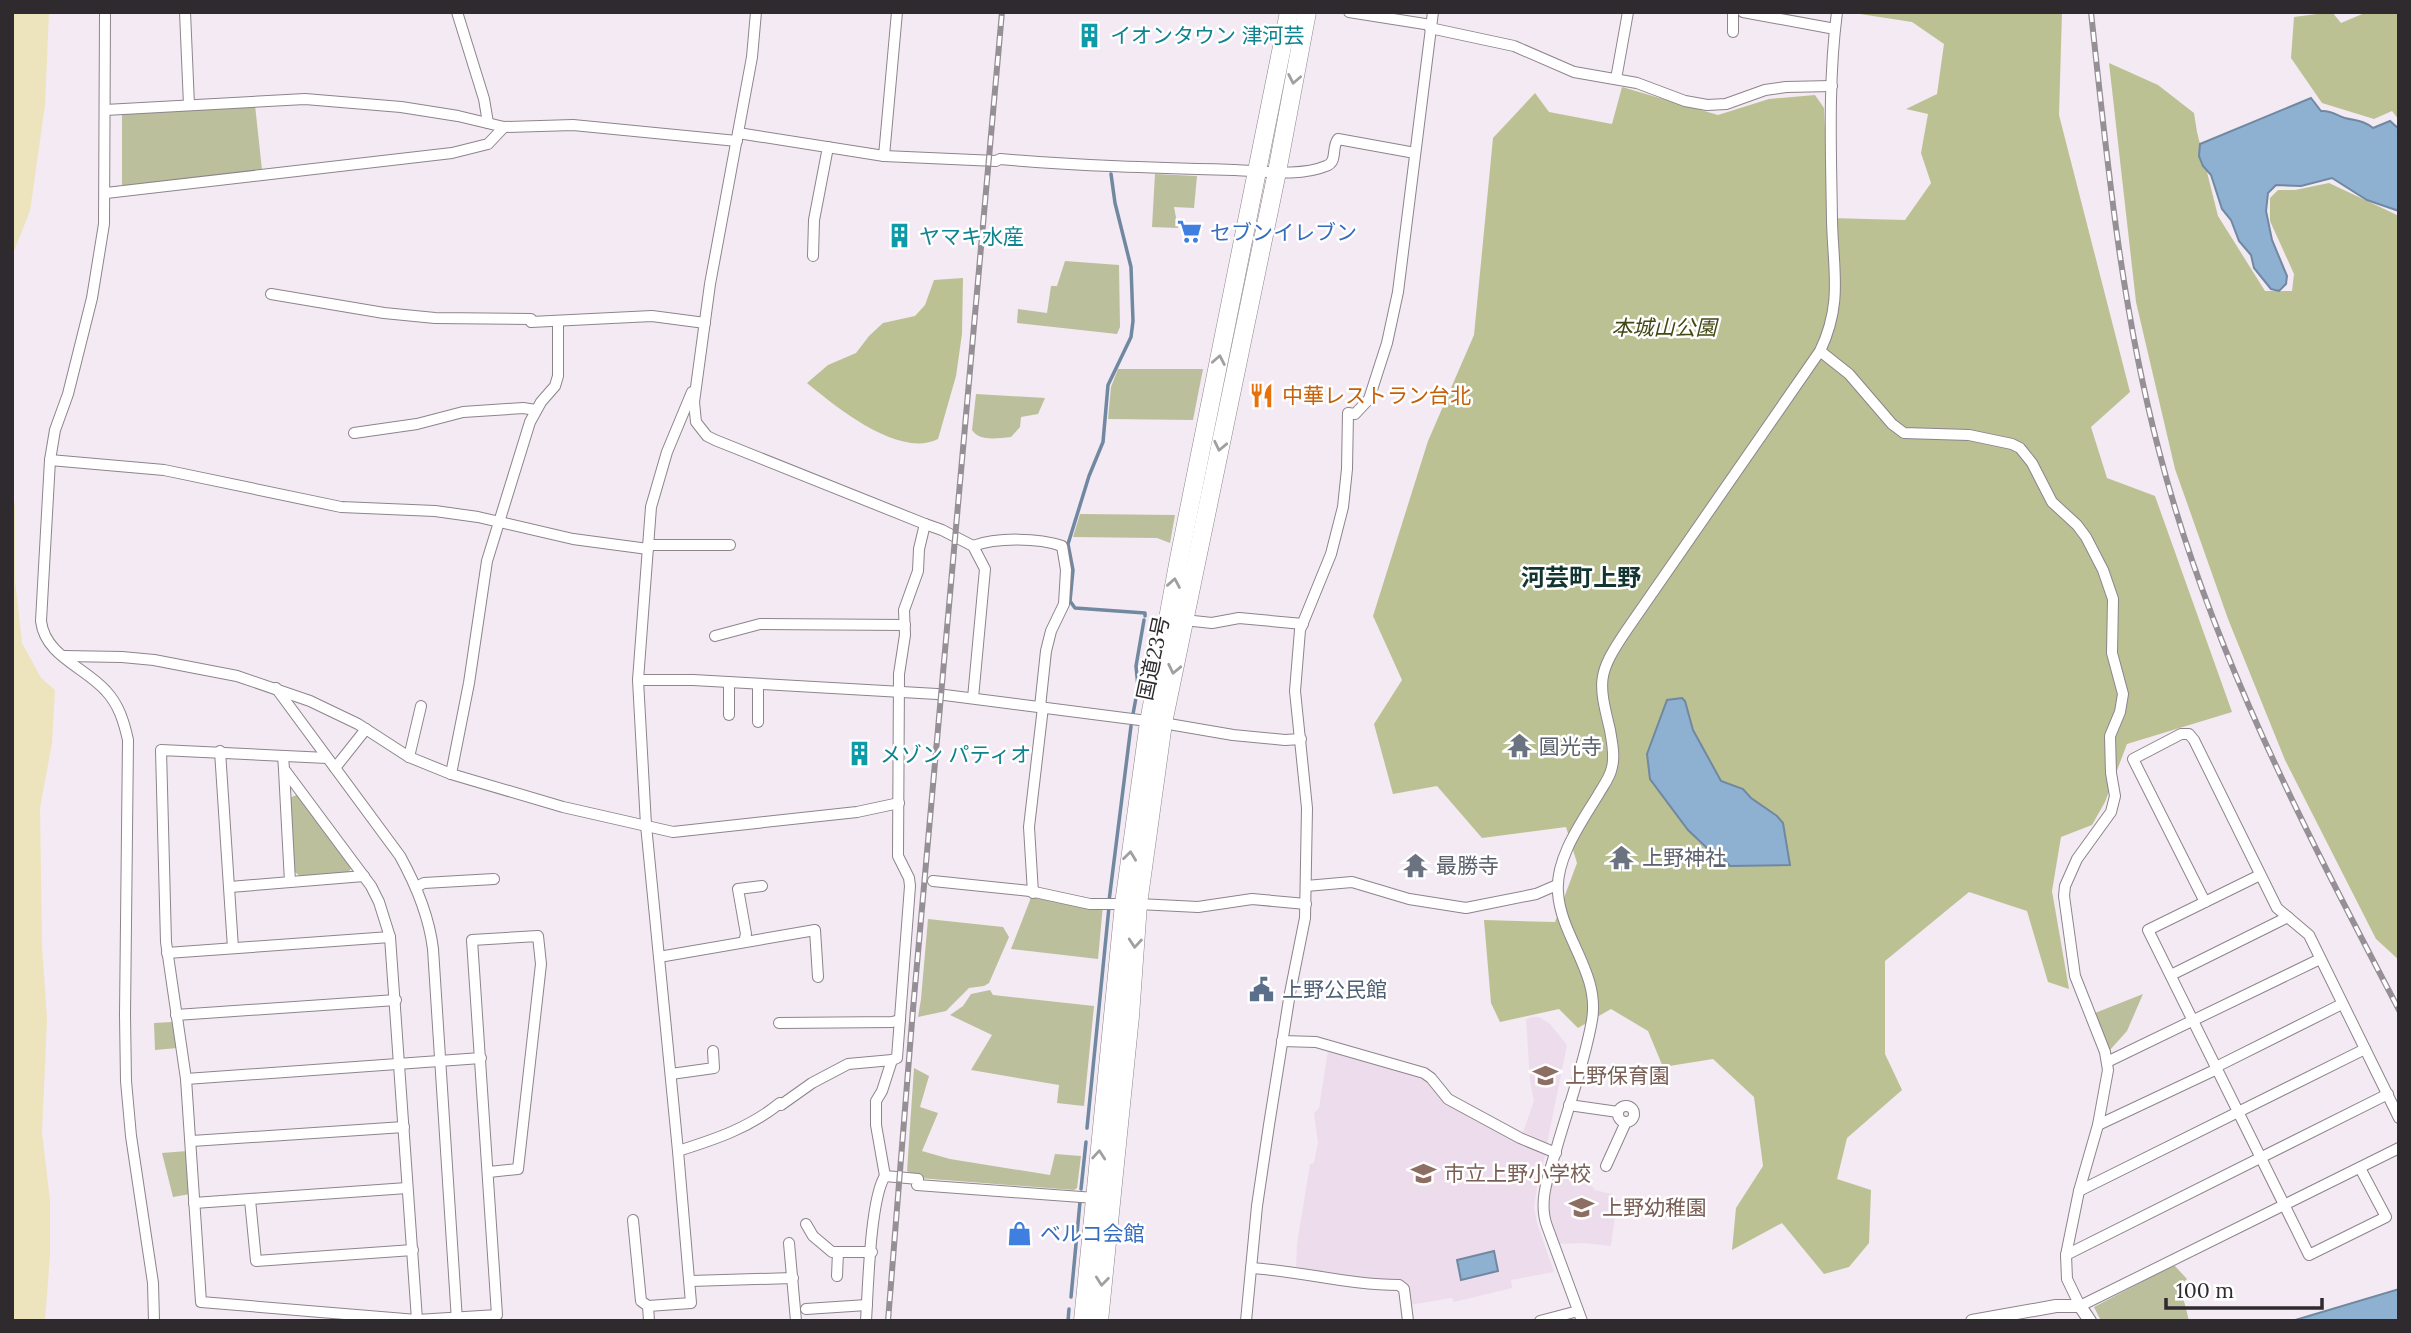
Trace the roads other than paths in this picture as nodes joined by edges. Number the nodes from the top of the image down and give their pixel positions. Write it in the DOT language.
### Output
graph roads {
  1 [pos="105,12"];
  2 [pos="185,12"];
  3 [pos="457,12"];
  4 [pos="756,12"];
  5 [pos="897,12"];
  6 [pos="1289,12"];
  7 [pos="1307,12"];
  8 [pos="1349,12"];
  9 [pos="1433,12"];
  10 [pos="1629,12"];
  11 [pos="1733,12"];
  12 [pos="1744,12"];
  13 [pos="1837,12"];
  14 [pos="1431,27"];
  15 [pos="1835,29"];
  16 [pos="1733,32"];
  17 [pos="1616,79"];
  18 [pos="1832,86"];
  19 [pos="189,105"];
  20 [pos="105,110"];
  21 [pos="488,123"];
  22 [pos="504,127"];
  23 [pos="737,137"];
  24 [pos="828,147"];
  25 [pos="1415,153"];
  26 [pos="884,156"];
  27 [pos="1257,171"];
  28 [pos="1277,172"];
  29 [pos="106,193"];
  30 [pos="813,256"];
  31 [pos="271,294"];
  32 [pos="558,321"];
  33 [pos="705,323"];
  34 [pos="1820,351"];
  35 [pos="696,383"];
  36 [pos="537,410"];
  37 [pos="354,433"];
  38 [pos="50,460"];
  39 [pos="500,522"];
  40 [pos="925,524"];
  41 [pos="730,545"];
  42 [pos="973,546"];
  43 [pos="648,547"];
  44 [pos="1184,620"];
  45 [pos="1303,624"];
  46 [pos="905,625"];
  47 [pos="715,636"];
  48 [pos="64,656"];
  49 [pos="638,680"];
  50 [pos="729,682"];
  51 [pos="758,684"];
  52 [pos="276,688"];
  53 [pos="898,692"];
  54 [pos="973,698"];
  55 [pos="421,706"];
  56 [pos="1041,707"];
  57 [pos="729,715"];
  58 [pos="758,722"];
  59 [pos="1156,723"];
  60 [pos="366,729"];
  61 [pos="1301,739"];
  62 [pos="220,751"];
  63 [pos="283,756"];
  64 [pos="409,757"];
  65 [pos="331,763"];
  66 [pos="284,769"];
  67 [pos="451,774"];
  68 [pos="899,803"];
  69 [pos="646,825"];
  70 [pos="2260,875"];
  71 [pos="364,876"];
  72 [pos="494,879"];
  73 [pos="933,881"];
  74 [pos="290,882"];
  75 [pos="1557,885"];
  76 [pos="762,886"];
  77 [pos="1306,886"];
  78 [pos="230,887"];
  79 [pos="416,887"];
  80 [pos="1033,893"];
  81 [pos="2205,902"];
  82 [pos="1131,904"];
  83 [pos="1306,904"];
  84 [pos="2288,917"];
  85 [pos="390,937"];
  86 [pos="744,942"];
  87 [pos="233,948"];
  88 [pos="167,953"];
  89 [pos="659,957"];
  90 [pos="2320,959"];
  91 [pos="2171,975"];
  92 [pos="818,977"];
  93 [pos="396,1000"];
  94 [pos="2342,1004"];
  95 [pos="176,1015"];
  96 [pos="900,1020"];
  97 [pos="2194,1020"];
  98 [pos="779,1023"];
  99 [pos="1282,1041"];
  100 [pos="2365,1049"];
  101 [pos="713,1051"];
  102 [pos="481,1058"];
  103 [pos="892,1060"];
  104 [pos="440,1062"];
  105 [pos="2107,1062"];
  106 [pos="400,1065"];
  107 [pos="2217,1068"];
  108 [pos="671,1074"];
  109 [pos="187,1079"];
  110 [pos="2388,1094"];
  111 [pos="1569,1105"];
  112 [pos="2239,1112"];
  113 [pos="2399,1118"];
  114 [pos="2098,1125"];
  115 [pos="404,1127"];
  116 [pos="191,1141"];
  117 [pos="2399,1148"];
  118 [pos="678,1151"];
  119 [pos="1556,1153"];
  120 [pos="2262,1158"];
  121 [pos="1606,1166"];
  122 [pos="2360,1167"];
  123 [pos="489,1172"];
  124 [pos="885,1176"];
  125 [pos="407,1188"];
  126 [pos="2079,1191"];
  127 [pos="1095,1198"];
  128 [pos="250,1199"];
  129 [pos="194,1203"];
  130 [pos="2284,1205"];
  131 [pos="633,1220"];
  132 [pos="806,1224"];
  133 [pos="789,1243"];
  134 [pos="412,1250"];
  135 [pos="838,1251"];
  136 [pos="872,1252"];
  137 [pos="2066,1255"];
  138 [pos="1251,1268"];
  139 [pos="837,1276"];
  140 [pos="793,1278"];
  141 [pos="690,1282"];
  142 [pos="867,1305"];
  143 [pos="648,1306"];
  144 [pos="2080,1306"];
  145 [pos="806,1309"];
  146 [pos="1580,1316"];
  147 [pos="396,1319"];
  148 [pos="457,1319"];
  149 [pos="417,1320"];
  150 [pos="154,1321"];
  151 [pos="649,1321"];
  152 [pos="796,1321"];
  153 [pos="866,1321"];
  154 [pos="1083,1321"];
  155 [pos="1098,1321"];
  156 [pos="1246,1321"];
  157 [pos="1408,1321"];
  158 [pos="1540,1321"];
  159 [pos="1972,1321"];
  160 [pos="2090,1321"];
  1 -- 20 [label="street"];
  2 -- 19 [label="street"];
  3 -- 21 [label="street"];
  4 -- 23 [label="street"];
  5 -- 26 [label="street"];
  6 -- 27 [label="highway, 国道23号"];
  7 -- 28 [label="highway, 国道23号, one-way"];
  8 -- 14 [label="street"];
  9 -- 14 [label="street"];
  10 -- 17 [label="street"];
  11 -- 16 [label="street"];
  12 -- 15 [label="street"];
  13 -- 15 [label="street"];
  14 -- 17 [label="street"];
  14 -- 25 [label="street"];
  15 -- 18 [label="street"];
  17 -- 18 [label="street"];
  18 -- 34 [label="street"];
  19 -- 20 [label="street"];
  19 -- 21 [label="street"];
  20 -- 29 [label="street"];
  21 -- 22 [label="street"];
  22 -- 23 [label="street"];
  22 -- 29 [label="street"];
  23 -- 24 [label="street"];
  23 -- 33 [label="street"];
  24 -- 26 [label="street"];
  24 -- 30 [label="street"];
  25 -- 28 [label="street"];
  25 -- 45 [label="street"];
  26 -- 27 [label="street"];
  27 -- 28 [label="street"];
  59 -- 27 [label="highway, 国道23号, one-way"];
  28 -- 44 [label="highway, 国道23号, one-way"];
  29 -- 38 [label="street"];
  31 -- 32 [label="street"];
  32 -- 33 [label="street"];
  32 -- 36 [label="street"];
  33 -- 35 [label="street"];
  34 -- 75 [label="street"];
  34 -- 105 [label="street"];
  35 -- 40 [label="street"];
  35 -- 43 [label="street"];
  36 -- 37 [label="street"];
  36 -- 39 [label="street"];
  38 -- 39 [label="street"];
  38 -- 48 [label="street"];
  39 -- 43 [label="street"];
  39 -- 67 [label="street"];
  40 -- 42 [label="street"];
  40 -- 46 [label="street"];
  41 -- 43 [label="street"];
  42 -- 54 [label="street"];
  42 -- 56 [label="street"];
  43 -- 49 [label="street"];
  44 -- 45 [label="street"];
  44 -- 59 [label="highway, 国道23号, one-way"];
  45 -- 61 [label="street"];
  46 -- 47 [label="street"];
  46 -- 53 [label="street"];
  48 -- 52 [label="street"];
  48 -- 150 [label="street"];
  49 -- 50 [label="street"];
  49 -- 69 [label="street"];
  50 -- 51 [label="street"];
  50 -- 57 [label="street"];
  51 -- 53 [label="street"];
  51 -- 58 [label="street"];
  52 -- 60 [label="street"];
  52 -- 65 [label="street"];
  53 -- 54 [label="street"];
  53 -- 68 [label="street"];
  54 -- 56 [label="street"];
  55 -- 64 [label="street"];
  56 -- 59 [label="street"];
  56 -- 80 [label="street"];
  59 -- 61 [label="street"];
  59 -- 82 [label="highway, 国道23号"];
  60 -- 64 [label="street"];
  60 -- 65 [label="street"];
  61 -- 77 [label="street"];
  62 -- 63 [label="street"];
  62 -- 78 [label="street"];
  62 -- 88 [label="street"];
  63 -- 65 [label="street"];
  63 -- 66 [label="street"];
  64 -- 67 [label="street"];
  65 -- 79 [label="street"];
  66 -- 71 [label="street"];
  66 -- 74 [label="street"];
  67 -- 69 [label="street"];
  68 -- 69 [label="street"];
  68 -- 96 [label="street"];
  69 -- 89 [label="street"];
  70 -- 81 [label="street"];
  70 -- 81 [label="street"];
  70 -- 84 [label="street"];
  71 -- 74 [label="street"];
  71 -- 85 [label="street"];
  72 -- 79 [label="street"];
  73 -- 80 [label="street"];
  74 -- 78 [label="street"];
  75 -- 77 [label="street"];
  75 -- 111 [label="street"];
  76 -- 86 [label="street"];
  77 -- 83 [label="street"];
  78 -- 87 [label="street"];
  79 -- 104 [label="street"];
  80 -- 82 [label="street"];
  81 -- 91 [label="street"];
  82 -- 83 [label="street"];
  127 -- 82 [label="highway, 国道23号, one-way"];
  82 -- 155 [label="highway, 国道23号, one-way"];
  83 -- 99 [label="street"];
  84 -- 90 [label="street"];
  84 -- 91 [label="street"];
  85 -- 87 [label="street"];
  85 -- 93 [label="street"];
  86 -- 89 [label="street"];
  86 -- 92 [label="street"];
  87 -- 88 [label="street"];
  88 -- 95 [label="street"];
  89 -- 108 [label="street"];
  90 -- 94 [label="street"];
  90 -- 97 [label="street"];
  91 -- 97 [label="street"];
  93 -- 95 [label="street"];
  93 -- 106 [label="street"];
  94 -- 100 [label="street"];
  94 -- 107 [label="street"];
  95 -- 109 [label="street"];
  96 -- 98 [label="street"];
  96 -- 103 [label="street"];
  97 -- 105 [label="street"];
  97 -- 107 [label="street"];
  99 -- 119 [label="street"];
  99 -- 138 [label="street"];
  100 -- 110 [label="street"];
  100 -- 112 [label="street"];
  101 -- 108 [label="street"];
  102 -- 104 [label="street"];
  102 -- 123 [label="street"];
  102 -- 123 [label="street"];
  103 -- 118 [label="street"];
  103 -- 124 [label="street"];
  104 -- 106 [label="street"];
  104 -- 148 [label="street"];
  105 -- 114 [label="street"];
  106 -- 109 [label="street"];
  106 -- 115 [label="street"];
  107 -- 112 [label="street"];
  107 -- 114 [label="street"];
  108 -- 118 [label="street"];
  109 -- 116 [label="street"];
  110 -- 113 [label="street"];
  110 -- 120 [label="street"];
  111 -- 119 [label="street"];
  111 -- 121 [label="street"];
  112 -- 120 [label="street"];
  112 -- 126 [label="street"];
  114 -- 126 [label="street"];
  115 -- 116 [label="street"];
  115 -- 125 [label="street"];
  116 -- 129 [label="street"];
  117 -- 122 [label="street"];
  118 -- 141 [label="street"];
  119 -- 146 [label="street"];
  120 -- 130 [label="street"];
  120 -- 137 [label="street"];
  122 -- 130 [label="street"];
  122 -- 130 [label="street"];
  123 -- 148 [label="street"];
  124 -- 127 [label="street"];
  124 -- 136 [label="street"];
  125 -- 128 [label="street"];
  125 -- 134 [label="street"];
  126 -- 137 [label="street"];
  127 -- 154 [label="highway, 国道23号"];
  128 -- 129 [label="street"];
  128 -- 134 [label="street"];
  129 -- 147 [label="street"];
  130 -- 144 [label="street"];
  131 -- 143 [label="street"];
  132 -- 135 [label="street"];
  133 -- 140 [label="street"];
  134 -- 149 [label="street"];
  135 -- 136 [label="street"];
  135 -- 139 [label="street"];
  136 -- 142 [label="street"];
  137 -- 144 [label="street"];
  138 -- 156 [label="street"];
  138 -- 157 [label="street"];
  140 -- 141 [label="street"];
  140 -- 152 [label="street"];
  141 -- 143 [label="street"];
  142 -- 145 [label="street"];
  142 -- 153 [label="street"];
  143 -- 151 [label="street"];
  144 -- 159 [label="street"];
  144 -- 160 [label="street"];
  146 -- 158 [label="street"];
  147 -- 149 [label="street"];
  148 -- 149 [label="street"];
}
